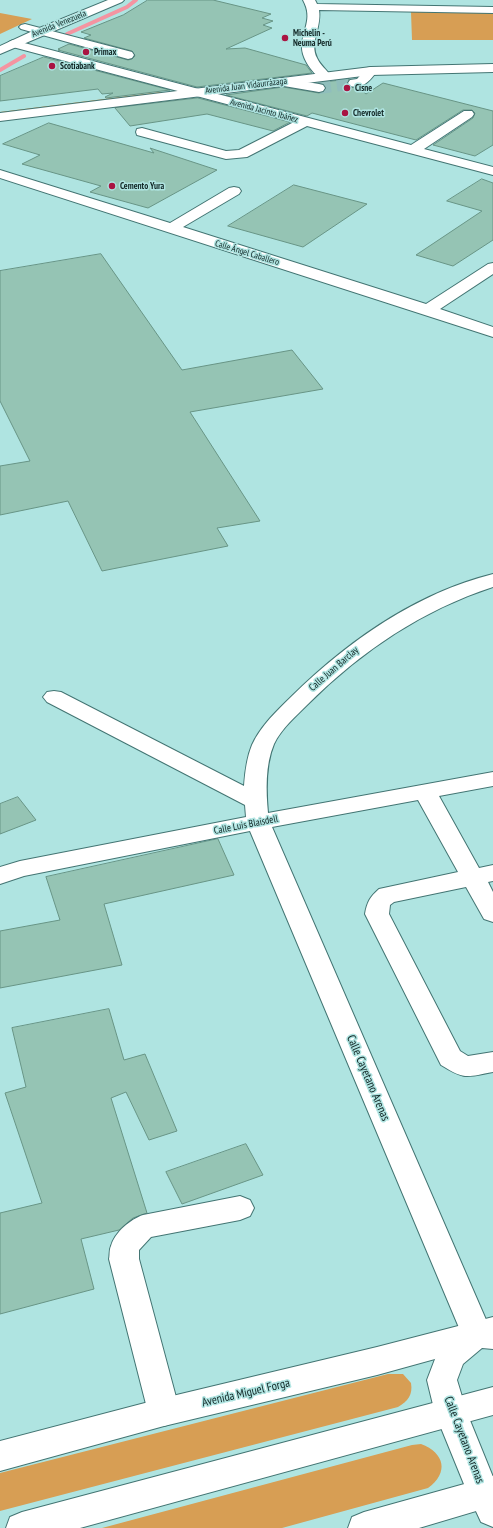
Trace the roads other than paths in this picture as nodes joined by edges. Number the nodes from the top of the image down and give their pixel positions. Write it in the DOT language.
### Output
graph roads {
  1 [pos="118,0"];
  2 [pos="311,3"];
  3 [pos="493,10"];
  4 [pos="46,17"];
  5 [pos="25,27"];
  6 [pos="41,31"];
  7 [pos="0,38"];
  8 [pos="76,40"];
  9 [pos="13,44"];
  10 [pos="0,50"];
  11 [pos="48,53"];
  12 [pos="493,60"];
  13 [pos="315,66"];
  14 [pos="100,67"];
  15 [pos="493,68"];
  16 [pos="371,71"];
  17 [pos="325,76"];
  18 [pos="282,82"];
  19 [pos="354,83"];
  20 [pos="168,85"];
  21 [pos="319,88"];
  22 [pos="196,93"];
  23 [pos="108,98"];
  24 [pos="0,107"];
  25 [pos="468,114"];
  26 [pos="0,117"];
  27 [pos="305,122"];
  28 [pos="142,132"];
  29 [pos="413,150"];
  30 [pos="493,172"];
  31 [pos="0,174"];
  32 [pos="234,191"];
  33 [pos="170,229"];
  34 [pos="493,267"];
  35 [pos="428,310"];
  36 [pos="493,332"];
  37 [pos="493,580"];
  38 [pos="54,697"];
  39 [pos="493,779"];
  40 [pos="425,792"];
  41 [pos="258,812"];
  42 [pos="483,875"];
  43 [pos="0,876"];
  44 [pos="493,913"];
  45 [pos="493,1062"];
  46 [pos="240,1208"];
  47 [pos="488,1334"];
  48 [pos="493,1401"];
  49 [pos="164,1412"];
  50 [pos="451,1412"];
  51 [pos="0,1456"];
  52 [pos="490,1498"];
  53 [pos="22,1528"];
  54 [pos="364,1528"];
  1 -- 6 [label="main road, Avenida Venezuela"];
  2 -- 3 [label="main road"];
  2 -- 13 [label="main road"];
  4 -- 5 [label="main road, Avenida Venezuela"];
  5 -- 6 [label="main road"];
  5 -- 7 [label="main road, Avenida Venezuela"];
  6 -- 8 [label="main road"];
  6 -- 9 [label="main road, Avenida Venezuela"];
  8 -- 11 [label="main road"];
  8 -- 14 [label="main road"];
  9 -- 10 [label="main road, Avenida Venezuela"];
  9 -- 11 [label="main road, Avenida Jacinto Ibáñez"];
  11 -- 14 [label="main road, Avenida Jacinto Ibáñez"];
  12 -- 13 [label="main road, Avenida Juan Vidaurrázaga"];
  13 -- 17 [label="main road"];
  13 -- 20 [label="main road, Avenida Juan Vidaurrázaga"];
  14 -- 20 [label="main road, Avenida Jacinto Ibáñez"];
  15 -- 16 [label="main road, Avenida Juan Vidaurrázaga"];
  16 -- 17 [label="main road, Avenida Juan Vidaurrázaga"];
  16 -- 19 [label="main road"];
  17 -- 18 [label="main road, Avenida Juan Vidaurrázaga"];
  18 -- 21 [label="main road"];
  18 -- 22 [label="main road, Avenida Juan Vidaurrázaga"];
  20 -- 22 [label="main road, Avenida Jacinto Ibáñez"];
  20 -- 23 [label="main road, Avenida Juan Vidaurrázaga"];
  22 -- 23 [label="main road, Avenida Juan Vidaurrázaga"];
  22 -- 27 [label="main road, Avenida Jacinto Ibáñez"];
  23 -- 24 [label="main road, Avenida Juan Vidaurrázaga"];
  23 -- 26 [label="main road, Avenida Juan Vidaurrázaga"];
  25 -- 29 [label="main road"];
  27 -- 28 [label="main road"];
  27 -- 29 [label="main road, Avenida Jacinto Ibáñez"];
  29 -- 30 [label="main road, Avenida Jacinto Ibáñez"];
  31 -- 33 [label="main road, Calle Ángel Caballero"];
  32 -- 33 [label="main road"];
  33 -- 35 [label="main road, Calle Ángel Caballero"];
  34 -- 35 [label="main road"];
  35 -- 36 [label="main road, Calle Ángel Caballero"];
  37 -- 41 [label="main road, Calle Juan Barclay"];
  38 -- 41 [label="main road"];
  39 -- 40 [label="main road, Calle Luis Blaisdell"];
  40 -- 41 [label="main road, Calle Luis Blaisdell"];
  40 -- 42 [label="main road"];
  41 -- 43 [label="main road, Calle Luis Blaisdell"];
  41 -- 47 [label="main road, Calle Cayetano Arenas"];
  42 -- 44 [label="main road"];
  42 -- 45 [label="main road"];
  46 -- 49 [label="main road"];
  47 -- 49 [label="main road, Avenida Miguel Forga"];
  47 -- 50 [label="main road, Calle Cayetano Arenas"];
  48 -- 50 [label="main road"];
  49 -- 51 [label="main road, Avenida Miguel Forga"];
  50 -- 52 [label="main road, Calle Cayetano Arenas"];
  50 -- 53 [label="main road"];
  52 -- 54 [label="main road"];
}
